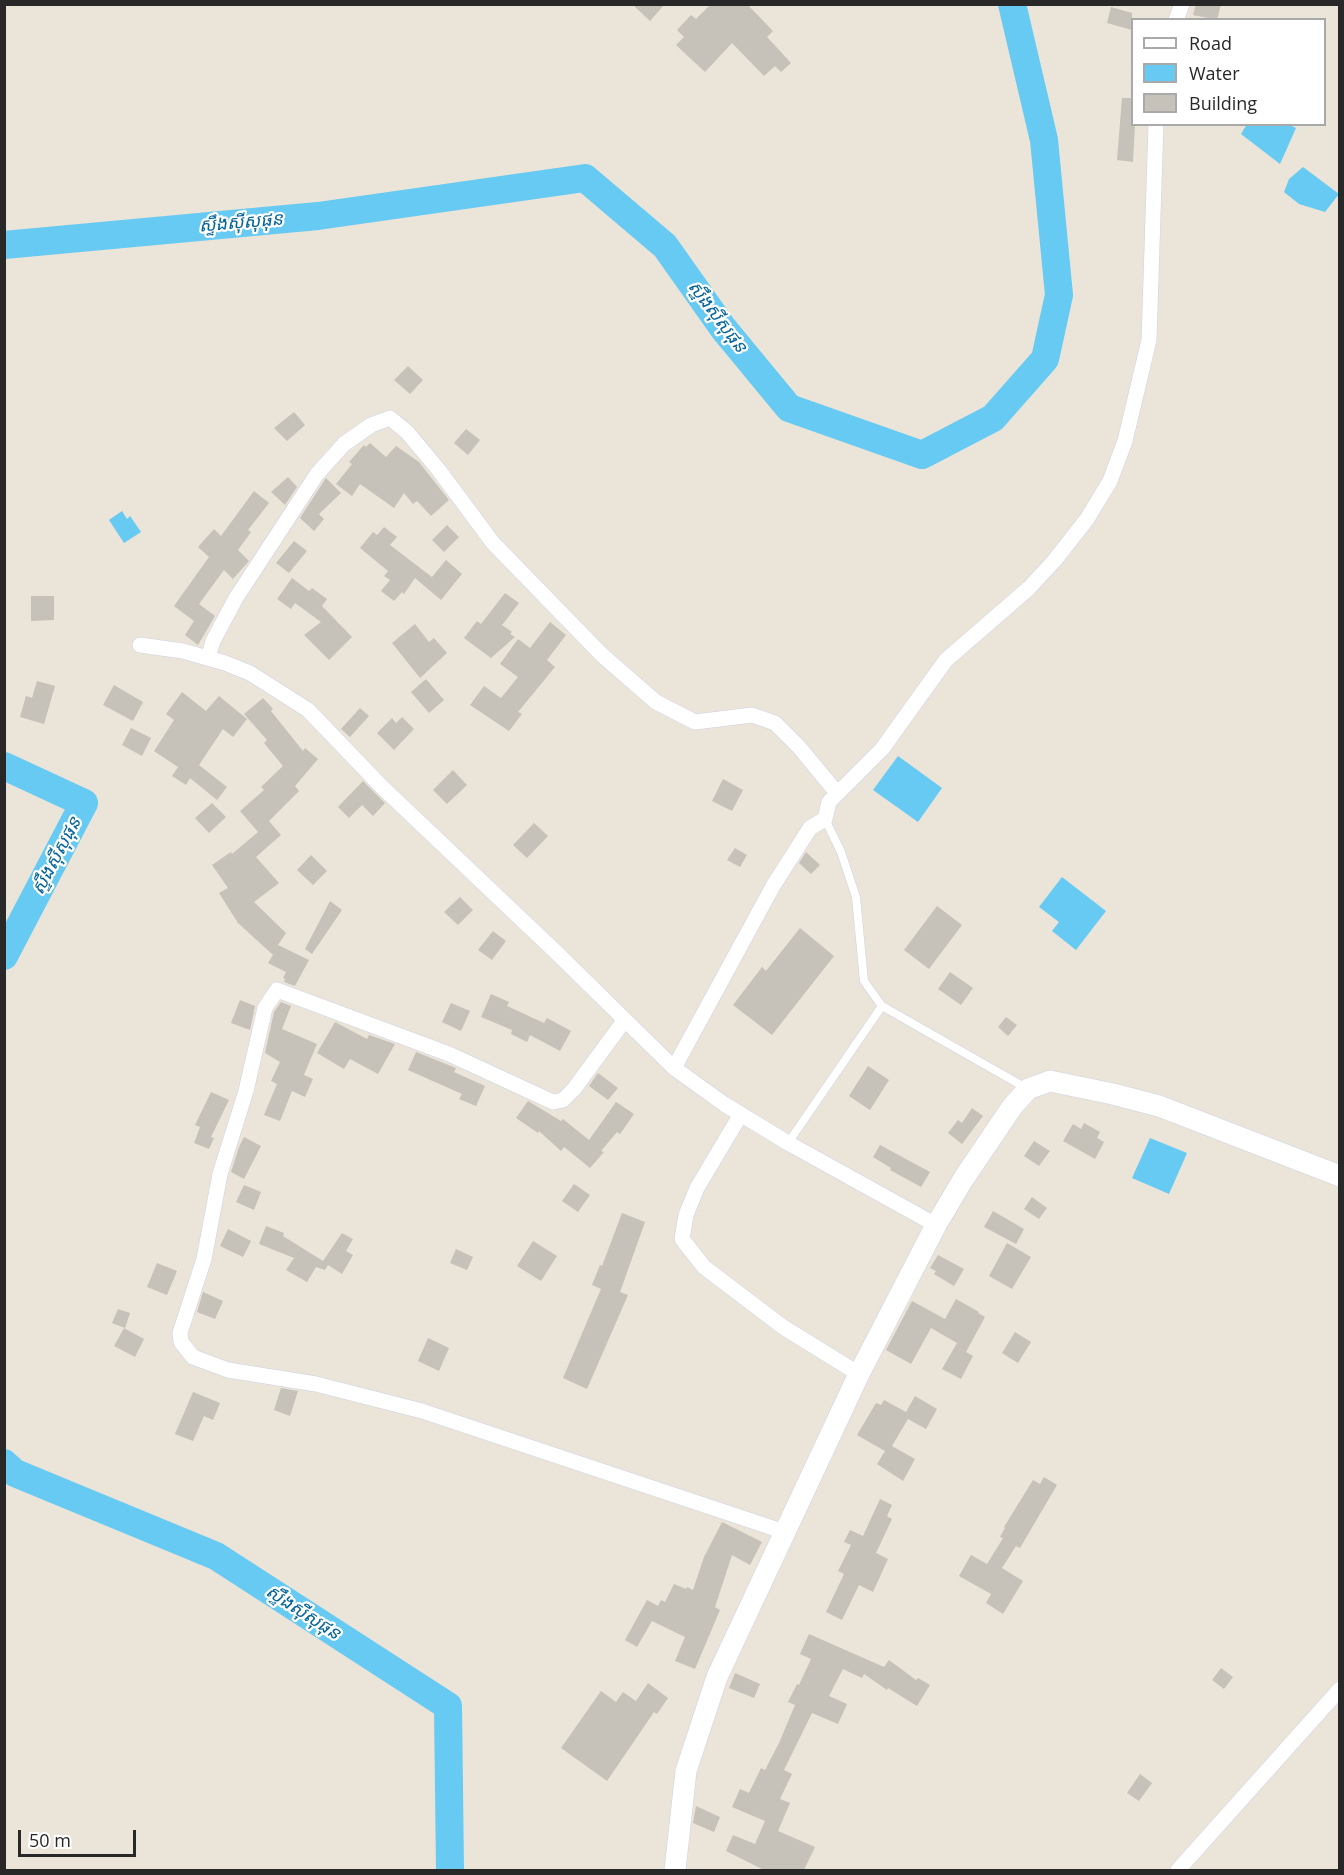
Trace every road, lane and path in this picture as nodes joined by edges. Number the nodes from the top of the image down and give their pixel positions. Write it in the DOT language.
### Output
graph roads {
  1 [pos="1156,126"];
  2 [pos="140,645"];
  3 [pos="208,658"];
  4 [pos="837,793"];
  5 [pos="825,819"];
  6 [pos="882,1006"];
  7 [pos="624,1020"];
  8 [pos="674,1068"];
  9 [pos="1028,1089"];
  10 [pos="741,1114"];
  11 [pos="788,1143"];
  12 [pos="1340,1176"];
  13 [pos="936,1225"];
  14 [pos="859,1374"];
  15 [pos="785,1532"];
  16 [pos="1340,1689"];
  17 [pos="675,1870"];
  18 [pos="1178,1870"];
  1 -- 4 [label="street"];
  2 -- 3 [label="street"];
  3 -- 4 [label="street"];
  3 -- 7 [label="street"];
  4 -- 5 [label="street"];
  5 -- 6 [label="lane"];
  5 -- 8 [label="street"];
  6 -- 9 [label="lane"];
  6 -- 11 [label="lane"];
  7 -- 8 [label="street"];
  7 -- 15 [label="street"];
  8 -- 10 [label="street"];
  9 -- 12 [label="main road"];
  9 -- 13 [label="main road"];
  10 -- 11 [label="street"];
  10 -- 14 [label="street"];
  11 -- 13 [label="street"];
  13 -- 14 [label="main road"];
  14 -- 15 [label="main road"];
  15 -- 17 [label="main road"];
  16 -- 18 [label="street"];
}
